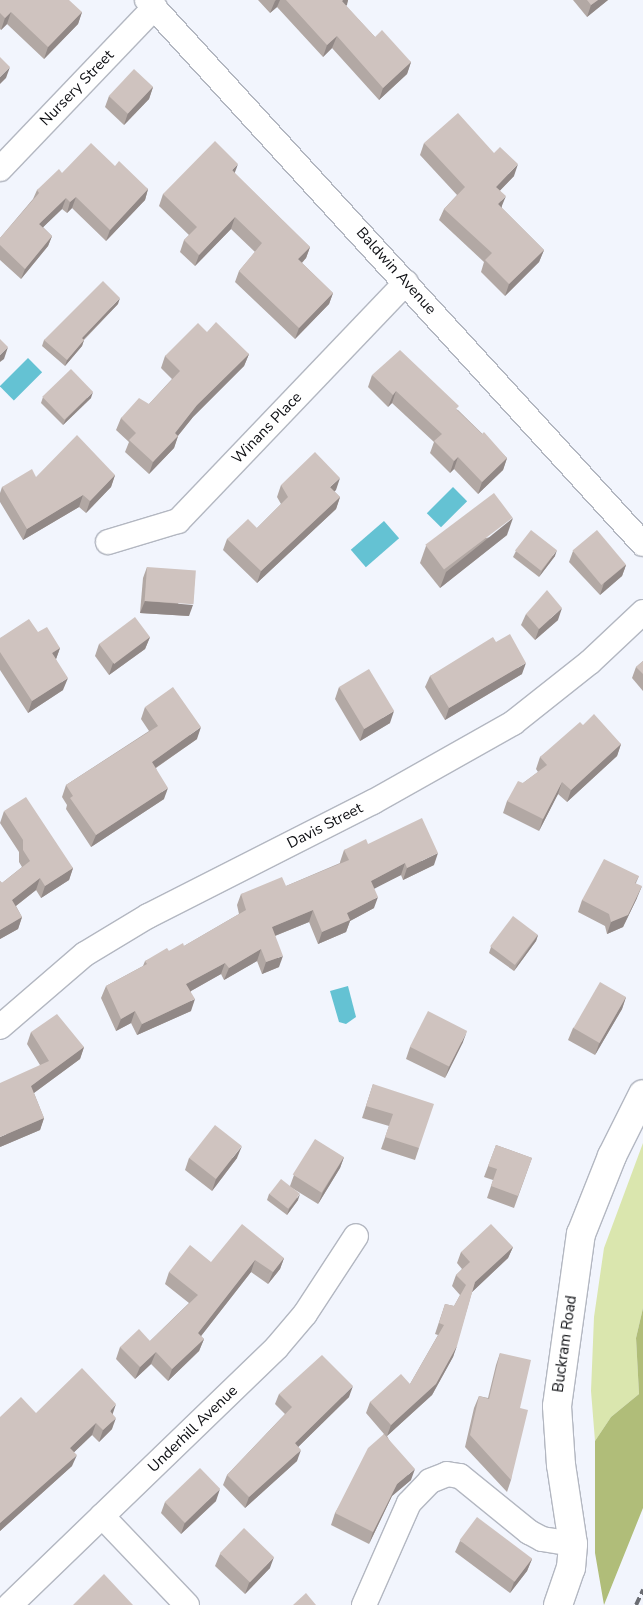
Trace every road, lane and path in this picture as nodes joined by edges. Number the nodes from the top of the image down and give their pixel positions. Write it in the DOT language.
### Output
graph roads {
  1 [pos="151,4"];
  2 [pos="0,169"];
  3 [pos="406,282"];
  4 [pos="108,542"];
  5 [pos="643,544"];
  6 [pos="643,612"];
  7 [pos="0,1027"];
  8 [pos="643,1094"];
  9 [pos="356,1236"];
  10 [pos="102,1516"];
  11 [pos="573,1544"];
  12 [pos="566,1599"];
  13 [pos="10,1605"];
  14 [pos="187,1605"];
  15 [pos="364,1605"];
  1 -- 2 [label="street, Nursery Street"];
  1 -- 3 [label="street, Baldwin Avenue"];
  3 -- 4 [label="street, Winans Place"];
  3 -- 5 [label="street, Baldwin Avenue"];
  6 -- 7 [label="street, Davis Street"];
  8 -- 11 [label="main road, Buckram Road"];
  9 -- 10 [label="street, Underhill Avenue"];
  10 -- 13 [label="street, Underhill Avenue"];
  10 -- 14 [label="street"];
  11 -- 12 [label="main road, Buckram Road"];
  11 -- 15 [label="street"];
}
